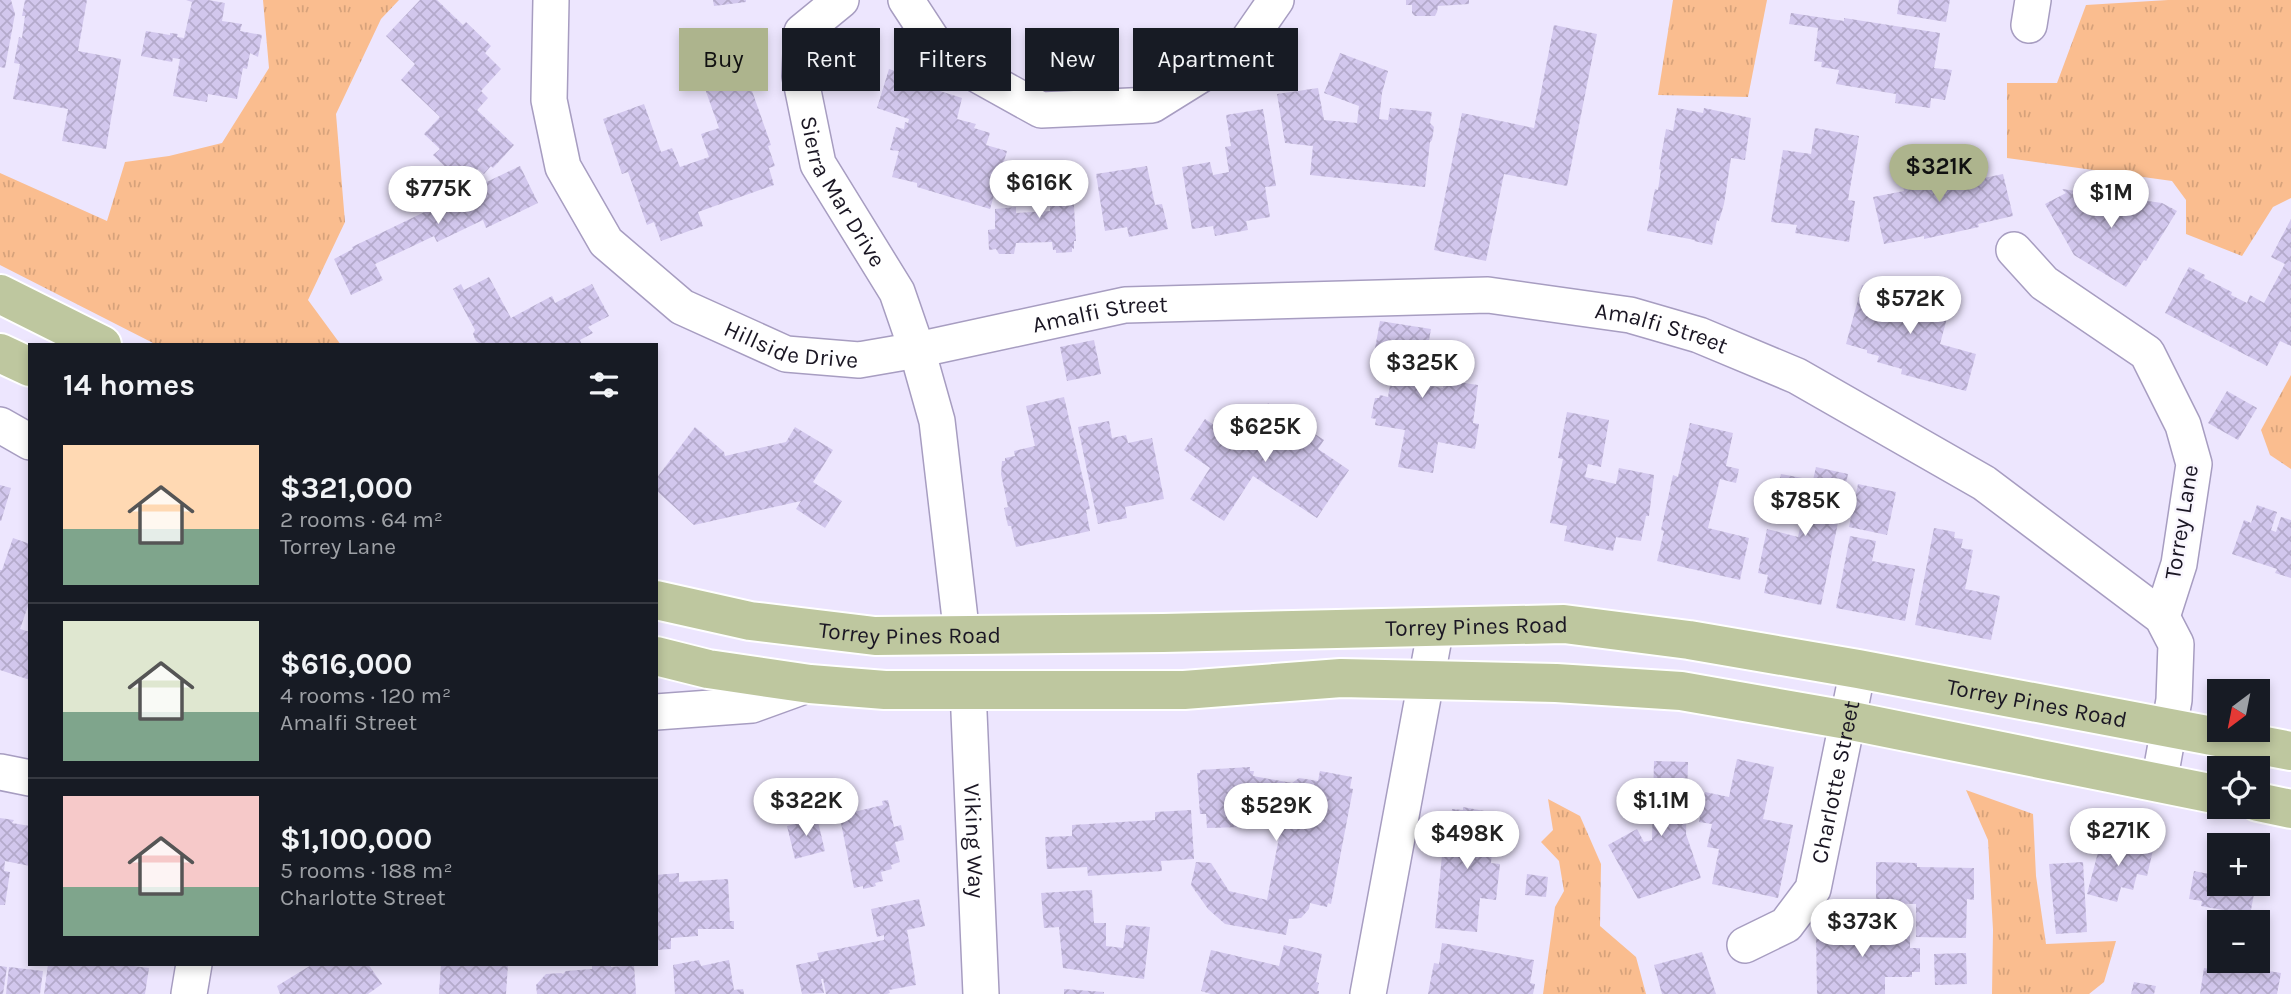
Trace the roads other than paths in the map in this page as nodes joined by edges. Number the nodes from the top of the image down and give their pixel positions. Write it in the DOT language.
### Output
graph roads {
  1 [pos="551,0"];
  2 [pos="841,0"];
  3 [pos="906,0"];
  4 [pos="1276,0"];
  5 [pos="2014,250"];
  6 [pos="0,295"];
  7 [pos="98,343"];
  8 [pos="917,350"];
  9 [pos="0,352"];
  10 [pos="28,366"];
  11 [pos="0,425"];
  12 [pos="28,441"];
  13 [pos="658,600"];
  14 [pos="2162,617"];
  15 [pos="1436,627"];
  16 [pos="962,636"];
  17 [pos="658,656"];
  18 [pos="1858,668"];
  19 [pos="1427,680"];
  20 [pos="810,684"];
  21 [pos="968,689"];
  22 [pos="658,712"];
  23 [pos="1847,720"];
  24 [pos="2169,729"];
  25 [pos="2291,751"];
  26 [pos="0,772"];
  27 [pos="28,778"];
  28 [pos="2159,783"];
  29 [pos="2207,793"];
  30 [pos="2270,805"];
  31 [pos="2291,809"];
  32 [pos="1745,945"];
  33 [pos="194,966"];
  34 [pos="189,994"];
  35 [pos="981,994"];
  36 [pos="1368,994"];
  1 -- 8 [label="street, Hillside Drive"];
  2 -- 8 [label="street, Sierra Mar Drive"];
  3 -- 4 [label="street"];
  5 -- 14 [label="street, Torrey Lane"];
  6 -- 7 [label="main road"];
  8 -- 14 [label="street, Amalfi Street"];
  8 -- 16 [label="street"];
  9 -- 10 [label="main road"];
  11 -- 12 [label="street"];
  13 -- 16 [label="main road, Torrey Pines Road"];
  14 -- 24 [label="street, Amalfi Street"];
  15 -- 16 [label="main road, Torrey Pines Road"];
  15 -- 18 [label="main road, Torrey Pines Road"];
  15 -- 19 [label="street"];
  16 -- 21 [label="main road"];
  17 -- 20 [label="main road"];
  18 -- 23 [label="street, Charlotte Street"];
  18 -- 24 [label="main road, Torrey Pines Road"];
  19 -- 21 [label="main road"];
  19 -- 23 [label="main road"];
  19 -- 36 [label="street"];
  20 -- 21 [label="main road"];
  20 -- 22 [label="street"];
  21 -- 35 [label="street, Viking Way"];
  23 -- 28 [label="main road"];
  23 -- 32 [label="street, Charlotte Street"];
  24 -- 25 [label="main road, Torrey Pines Road"];
  24 -- 28 [label="street, Amalfi Street"];
  26 -- 27 [label="street"];
  28 -- 29 [label="main road"];
  30 -- 31 [label="main road"];
  33 -- 34 [label="street"];
}
